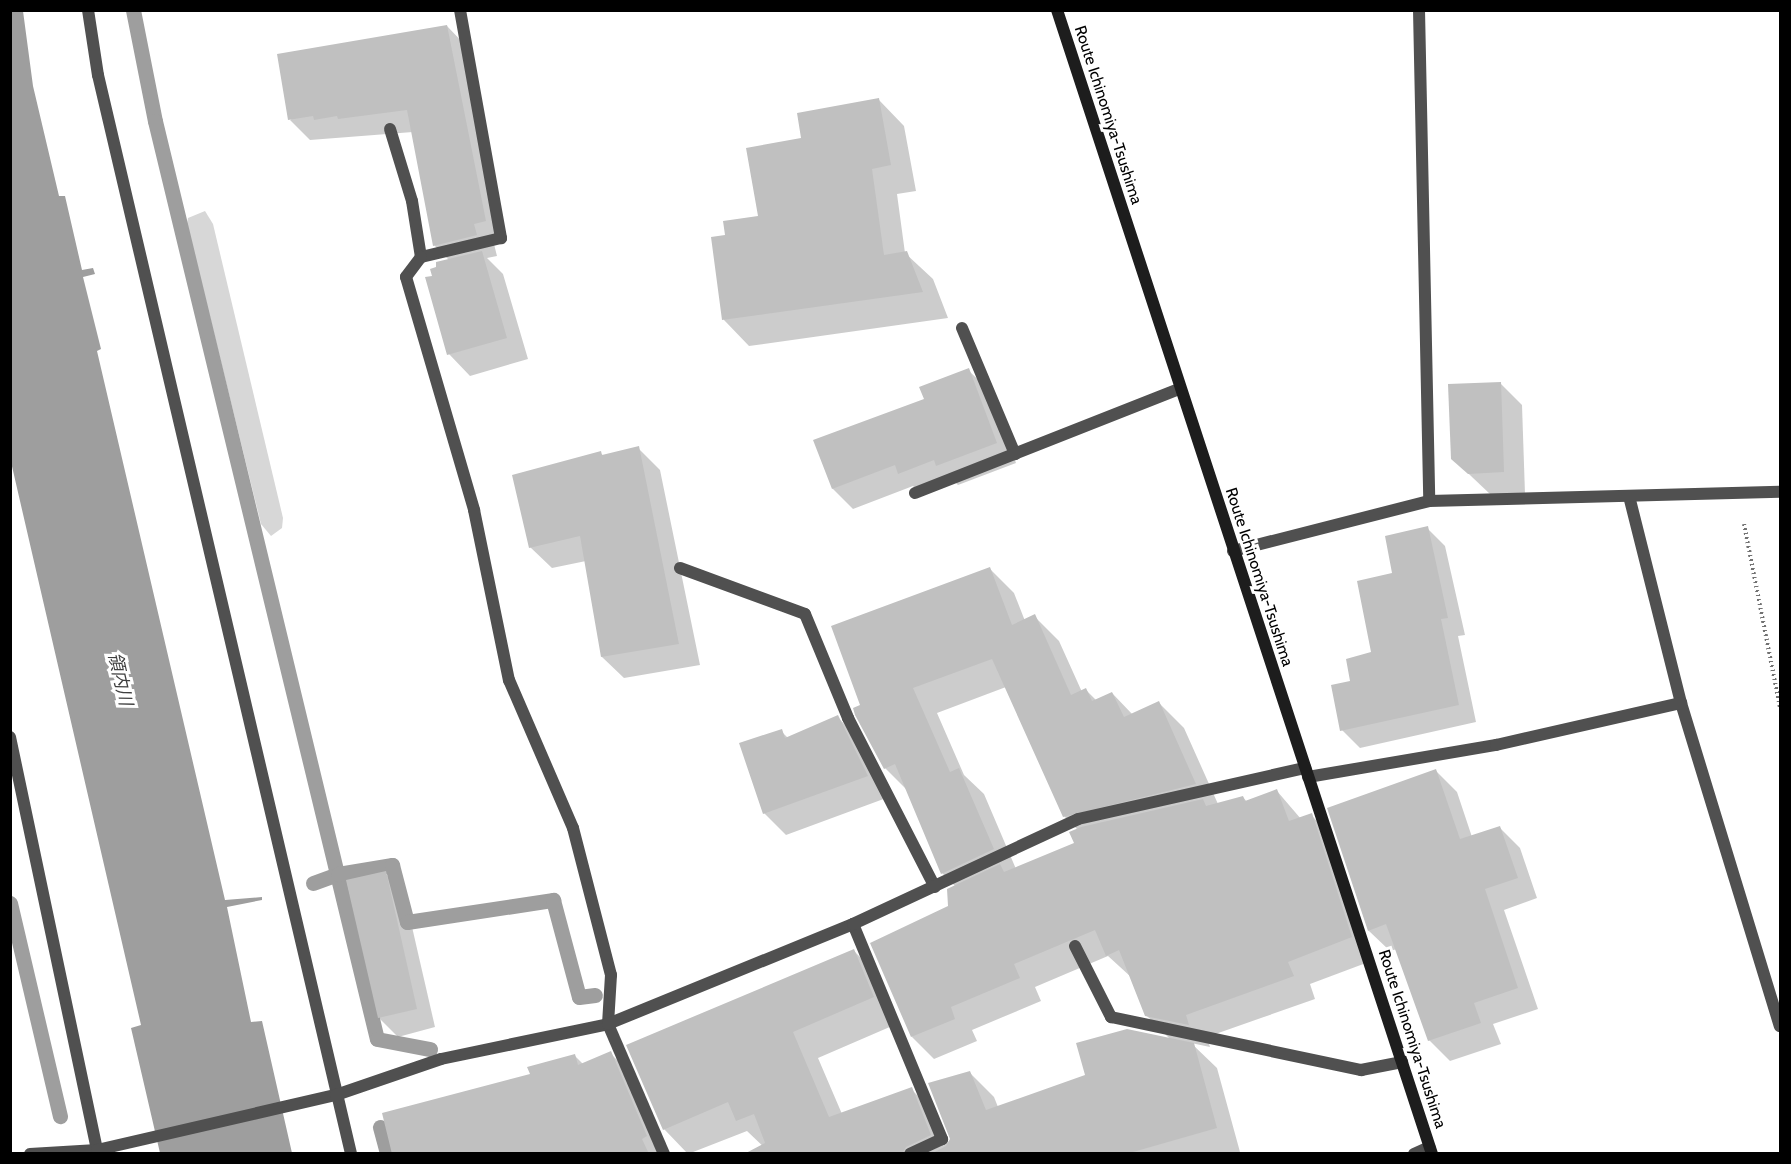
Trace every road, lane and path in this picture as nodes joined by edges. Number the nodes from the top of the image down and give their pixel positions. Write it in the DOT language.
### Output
graph roads {
  1 [pos="88,10"];
  2 [pos="460,10"];
  3 [pos="1057,10"];
  4 [pos="1419,10"];
  5 [pos="390,129"];
  6 [pos="421,257"];
  7 [pos="962,328"];
  8 [pos="1179,389"];
  9 [pos="1015,454"];
  10 [pos="1780,492"];
  11 [pos="915,493"];
  12 [pos="1737,494"];
  13 [pos="1629,496"];
  14 [pos="1429,501"];
  15 [pos="1233,550"];
  16 [pos="680,568"];
  17 [pos="1681,703"];
  18 [pos="1780,706"];
  19 [pos="10,737"];
  20 [pos="1306,772"];
  21 [pos="935,887"];
  22 [pos="853,924"];
  23 [pos="1075,946"];
  24 [pos="608,1024"];
  25 [pos="1780,1026"];
  26 [pos="1402,1062"];
  27 [pos="336,1095"];
  28 [pos="101,1150"];
  29 [pos="1431,1150"];
  30 [pos="30,1154"];
  31 [pos="351,1154"];
  32 [pos="664,1154"];
  33 [pos="910,1154"];
  34 [pos="1414,1154"];
  1 -- 27 [label="street"];
  2 -- 6 [label="street"];
  3 -- 8 [label="main road, Route Ichinomiya-Tsushima"];
  4 -- 14 [label="street"];
  5 -- 6 [label="street"];
  6 -- 24 [label="street"];
  7 -- 9 [label="street"];
  8 -- 9 [label="street"];
  8 -- 15 [label="main road, Route Ichinomiya-Tsushima"];
  9 -- 11 [label="street"];
  10 -- 12 [label="street"];
  12 -- 13 [label="street"];
  12 -- 18 [label="path"];
  13 -- 14 [label="street"];
  13 -- 17 [label="street"];
  14 -- 15 [label="street"];
  15 -- 20 [label="main road, Route Ichinomiya-Tsushima"];
  16 -- 21 [label="street"];
  17 -- 20 [label="street"];
  17 -- 25 [label="street"];
  19 -- 28 [label="street"];
  20 -- 21 [label="street"];
  20 -- 26 [label="main road, Route Ichinomiya-Tsushima"];
  21 -- 22 [label="street"];
  22 -- 24 [label="street"];
  22 -- 33 [label="street"];
  23 -- 26 [label="street"];
  24 -- 27 [label="street"];
  24 -- 32 [label="street"];
  26 -- 29 [label="main road, Route Ichinomiya-Tsushima"];
  27 -- 28 [label="street"];
  27 -- 31 [label="street"];
  28 -- 30 [label="street"];
  29 -- 34 [label="street"];
}
